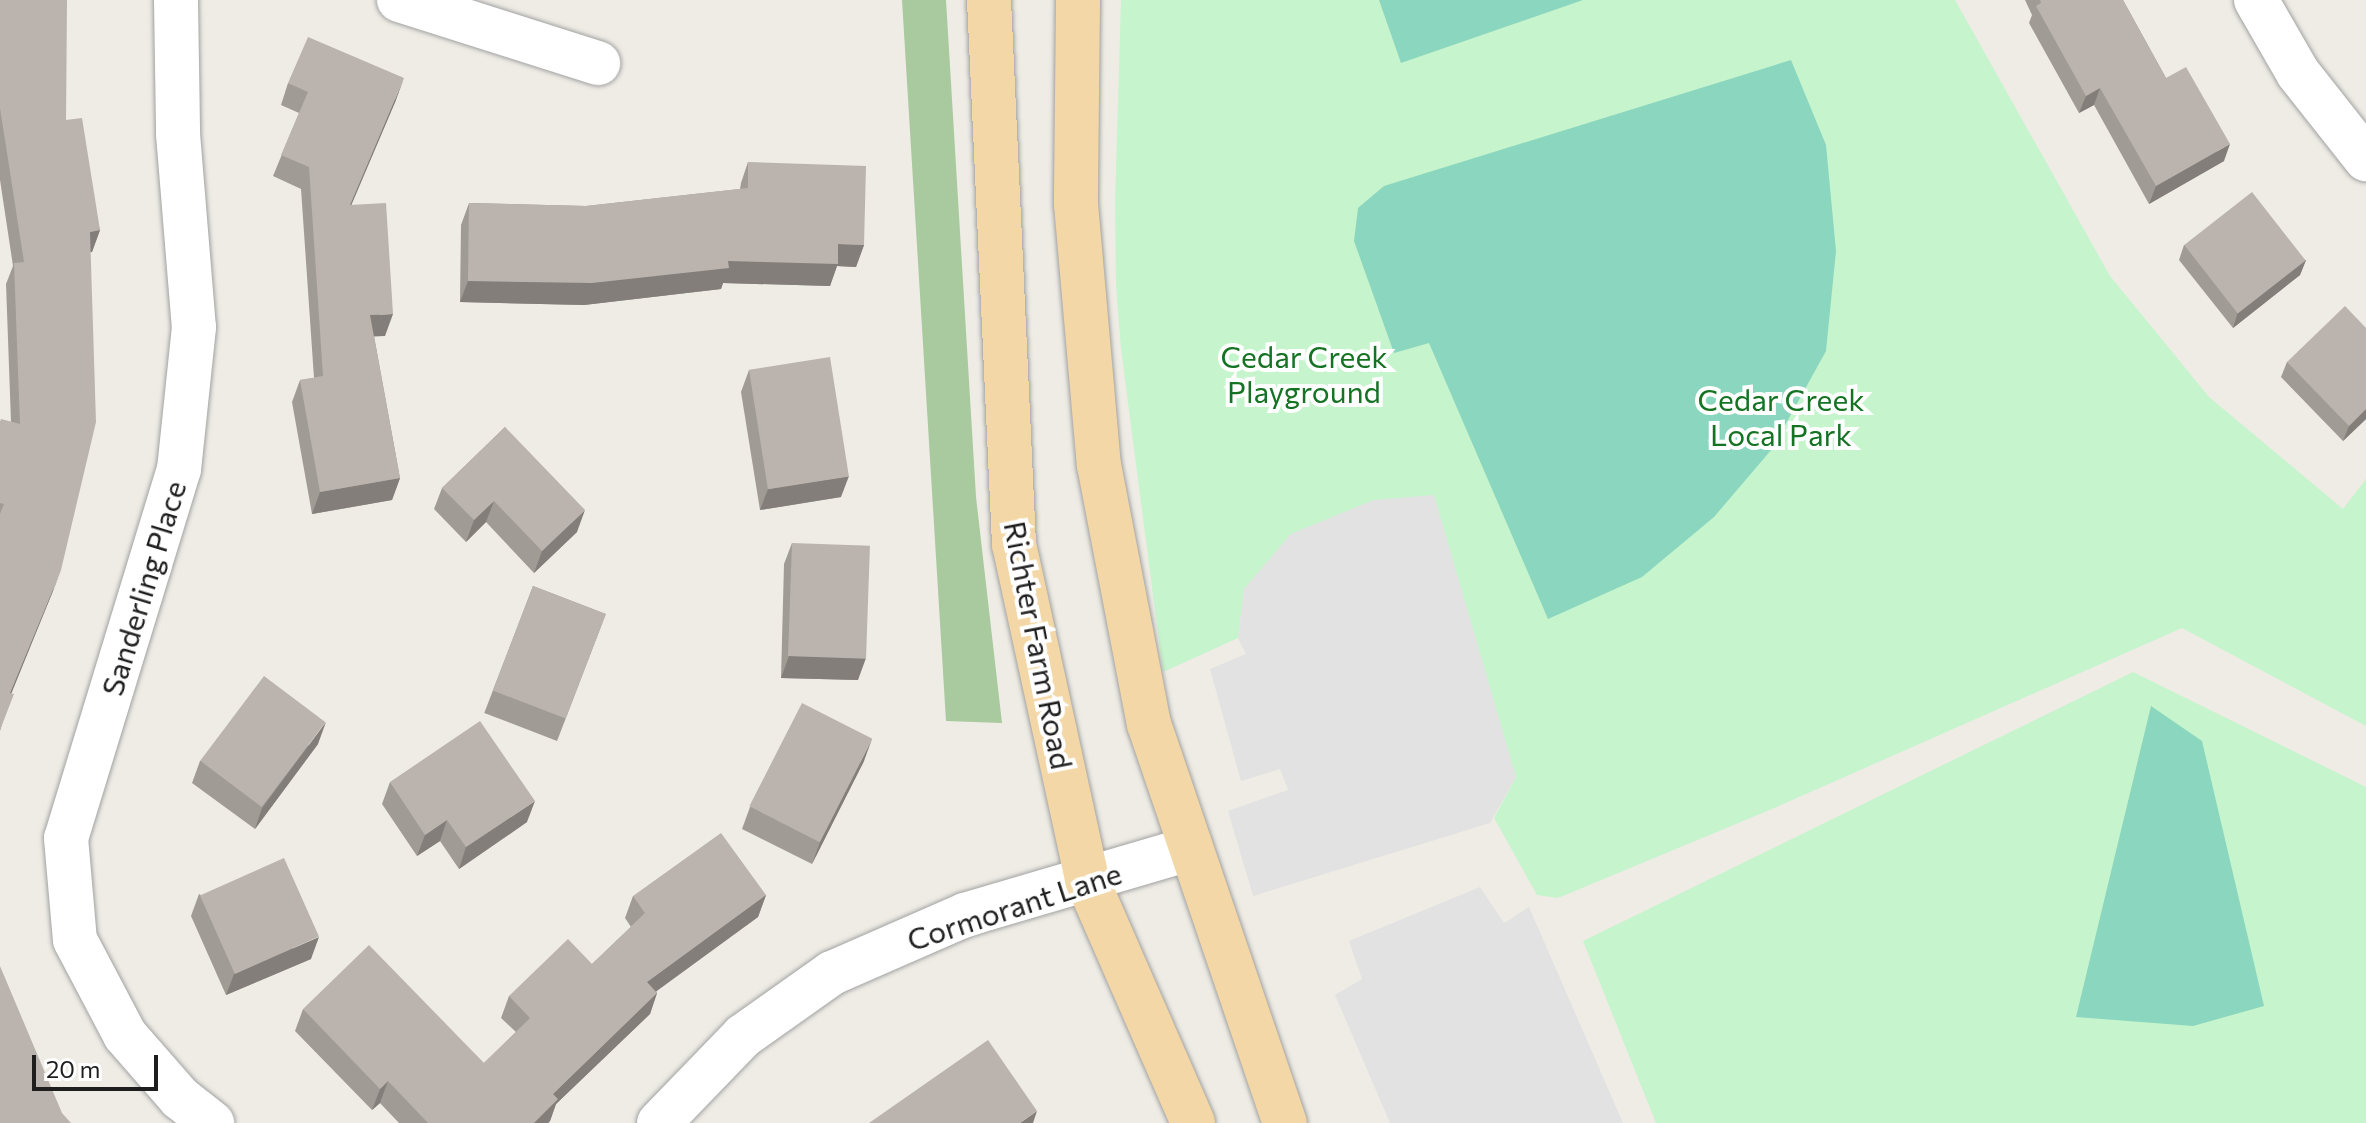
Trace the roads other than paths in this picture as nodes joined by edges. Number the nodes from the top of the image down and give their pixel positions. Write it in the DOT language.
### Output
graph roads {
  1 [pos="176,0"];
  2 [pos="399,0"];
  3 [pos="989,0"];
  4 [pos="1078,0"];
  5 [pos="2256,0"];
  6 [pos="598,63"];
  7 [pos="2366,159"];
  8 [pos="1189,849"];
  9 [pos="1087,880"];
  10 [pos="212,1123"];
  11 [pos="659,1123"];
  12 [pos="1193,1123"];
  13 [pos="1285,1123"];
  1 -- 10 [label="street, Sanderling Place"];
  2 -- 6 [label="street"];
  3 -- 9 [label="main road, Richter Farm Road"];
  4 -- 8 [label="main road"];
  5 -- 7 [label="street"];
  8 -- 9 [label="street, Cormorant Lane"];
  8 -- 13 [label="main road"];
  9 -- 11 [label="street, Cormorant Lane"];
  9 -- 12 [label="main road, Richter Farm Road"];
}
